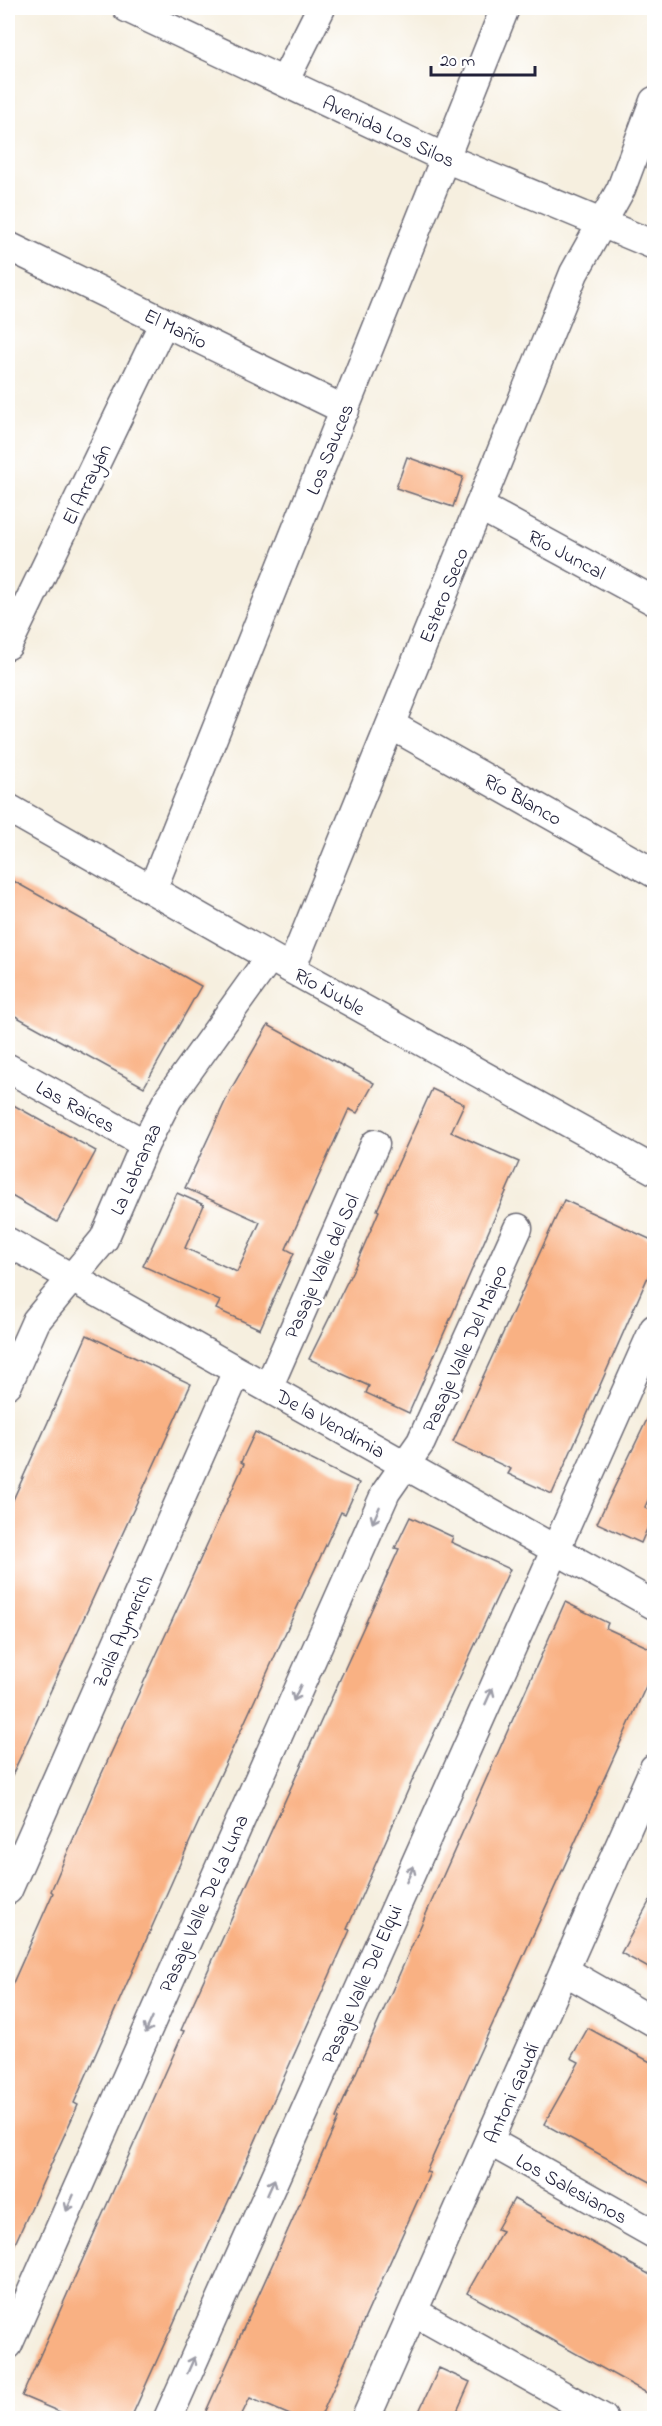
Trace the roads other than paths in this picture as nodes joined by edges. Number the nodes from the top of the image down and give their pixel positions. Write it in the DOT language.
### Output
graph roads {
  1 [pos="127,8"];
  2 [pos="321,8"];
  3 [pos="505,8"];
  4 [pos="284,82"];
  5 [pos="654,101"];
  6 [pos="445,159"];
  7 [pos="602,224"];
  8 [pos="654,245"];
  9 [pos="8,246"];
  10 [pos="164,322"];
  11 [pos="345,410"];
  12 [pos="479,506"];
  13 [pos="654,602"];
  14 [pos="8,645"];
  15 [pos="390,725"];
  16 [pos="8,808"];
  17 [pos="654,873"];
  18 [pos="152,890"];
  19 [pos="281,963"];
  20 [pos="8,1068"];
  21 [pos="145,1144"];
  22 [pos="375,1144"];
  23 [pos="654,1170"];
  24 [pos="518,1228"];
  25 [pos="8,1242"];
  26 [pos="71,1278"];
  27 [pos="654,1329"];
  28 [pos="237,1371"];
  29 [pos="8,1384"];
  30 [pos="268,1388"];
  31 [pos="405,1465"];
  32 [pos="555,1549"];
  33 [pos="654,1605"];
  34 [pos="654,1768"];
  35 [pos="647,1803"];
  36 [pos="8,1890"];
  37 [pos="565,1971"];
  38 [pos="654,2022"];
  39 [pos="489,2141"];
  40 [pos="654,2234"];
  41 [pos="414,2312"];
  42 [pos="8,2345"];
  43 [pos="569,2410"];
  44 [pos="168,2418"];
  45 [pos="366,2418"];
  46 [pos="603,2418"];
  1 -- 4 [label="street, Avenida Los Silos"];
  2 -- 4 [label="street"];
  3 -- 6 [label="street, Los Sauces"];
  4 -- 6 [label="street, Avenida Los Silos"];
  5 -- 7 [label="street, Estero Seco"];
  6 -- 7 [label="street, Avenida Los Silos"];
  6 -- 11 [label="street, Los Sauces"];
  7 -- 8 [label="street, Avenida Los Silos"];
  7 -- 12 [label="street, Estero Seco"];
  9 -- 10 [label="street, El Mañío"];
  10 -- 11 [label="street, El Mañío"];
  10 -- 14 [label="street, El Arrayán"];
  11 -- 18 [label="street, Los Sauces"];
  12 -- 13 [label="street, Río Juncal"];
  12 -- 15 [label="street, Estero Seco"];
  15 -- 17 [label="street, Río Blanco"];
  15 -- 19 [label="street, Estero Seco"];
  16 -- 18 [label="street, Río Ñuble"];
  18 -- 19 [label="street, Río Ñuble"];
  19 -- 21 [label="street, La Labranza"];
  19 -- 23 [label="street, Río Ñuble"];
  20 -- 21 [label="street, Las Raices"];
  21 -- 26 [label="street, La Labranza"];
  22 -- 30 [label="street, Pasaje Valle del Sol"];
  24 -- 31 [label="street, Pasaje Valle Del Maipo"];
  25 -- 26 [label="street, De la Vendimia"];
  26 -- 28 [label="street, De la Vendimia"];
  26 -- 29 [label="street, La Labranza"];
  27 -- 32 [label="street, Pasaje Valle Del Elqui"];
  28 -- 30 [label="street, De la Vendimia"];
  28 -- 36 [label="street, Zoila Aymerich"];
  30 -- 31 [label="street, De la Vendimia"];
  31 -- 32 [label="street, De la Vendimia"];
  31 -- 42 [label="street, Pasaje Valle De La Luna, one-way"];
  32 -- 33 [label="street, De la Vendimia"];
  44 -- 32 [label="street, Pasaje Valle Del Elqui, one-way"];
  34 -- 35 [label="street, Antoni Gaudí"];
  35 -- 37 [label="street, Antoni Gaudí"];
  37 -- 38 [label="street"];
  37 -- 39 [label="street, Antoni Gaudí"];
  39 -- 40 [label="street, Los Salesianos"];
  39 -- 41 [label="street, Antoni Gaudí"];
  41 -- 43 [label="street"];
  41 -- 45 [label="street, Antoni Gaudí"];
  43 -- 46 [label="street"];
}
